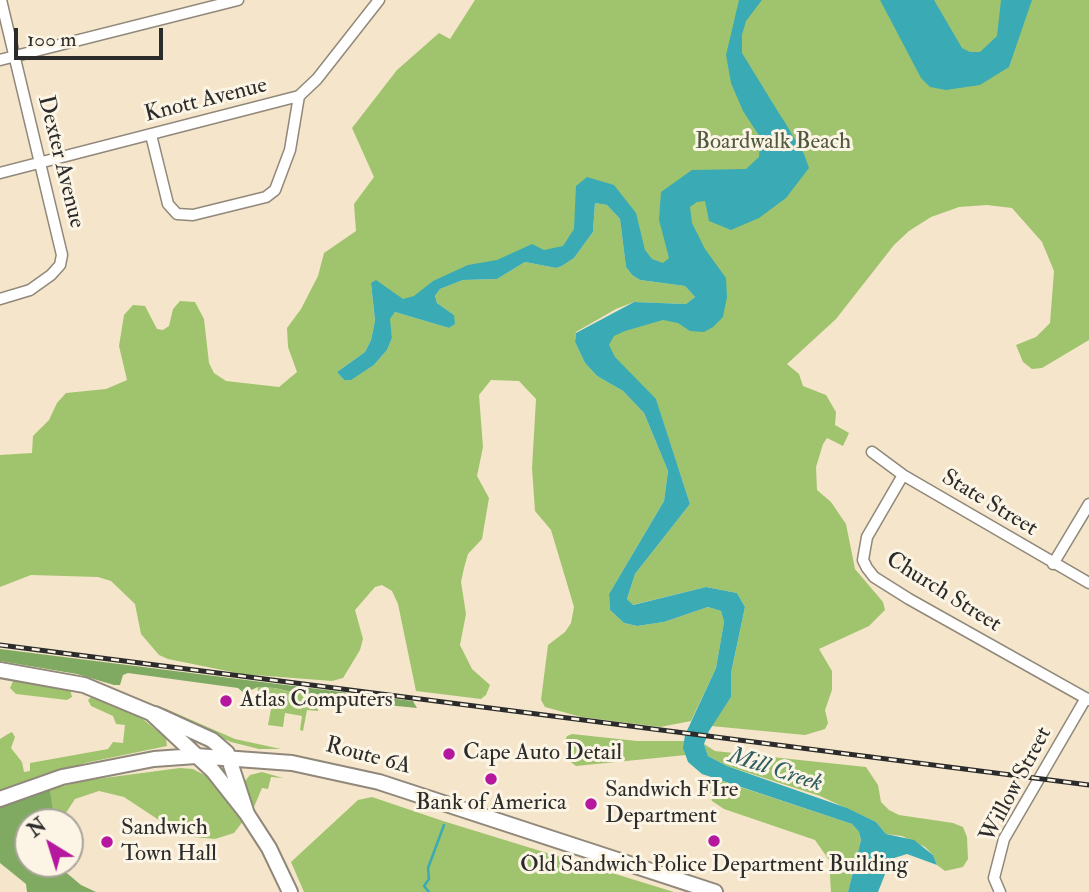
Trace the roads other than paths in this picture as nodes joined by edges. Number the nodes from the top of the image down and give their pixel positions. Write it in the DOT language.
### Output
graph roads {
  1 [pos="1,0"];
  2 [pos="238,0"];
  3 [pos="379,0"];
  4 [pos="14,56"];
  5 [pos="0,60"];
  6 [pos="299,96"];
  7 [pos="150,135"];
  8 [pos="41,163"];
  9 [pos="0,173"];
  10 [pos="0,299"];
  11 [pos="872,452"];
  12 [pos="904,475"];
  13 [pos="1089,504"];
  14 [pos="1053,564"];
  15 [pos="1089,583"];
  16 [pos="0,670"];
  17 [pos="1088,699"];
  18 [pos="151,713"];
  19 [pos="196,756"];
  20 [pos="230,757"];
  21 [pos="0,799"];
  22 [pos="247,814"];
  23 [pos="289,892"];
  24 [pos="715,892"];
  25 [pos="1000,892"];
  1 -- 4 [label="street, Dexter Avenue"];
  2 -- 4 [label="street"];
  3 -- 6 [label="street, Knott Avenue"];
  4 -- 5 [label="street"];
  4 -- 8 [label="street, Dexter Avenue"];
  6 -- 7 [label="street, Knott Avenue"];
  6 -- 7 [label="street"];
  7 -- 8 [label="street, Knott Avenue"];
  8 -- 9 [label="street, Knott Avenue"];
  8 -- 10 [label="street, Dexter Avenue"];
  11 -- 12 [label="street, State Street"];
  12 -- 14 [label="street, State Street"];
  12 -- 17 [label="street, Church Street"];
  13 -- 14 [label="street"];
  14 -- 15 [label="street, State Street"];
  16 -- 18 [label="main road"];
  17 -- 25 [label="street, Willow Street"];
  18 -- 19 [label="main road"];
  18 -- 20 [label="main road"];
  19 -- 20 [label="main road, Route 6A"];
  19 -- 21 [label="main road, Route 6A"];
  19 -- 22 [label="main road"];
  20 -- 22 [label="main road"];
  20 -- 24 [label="main road, Route 6A"];
  22 -- 23 [label="main road"];
}
